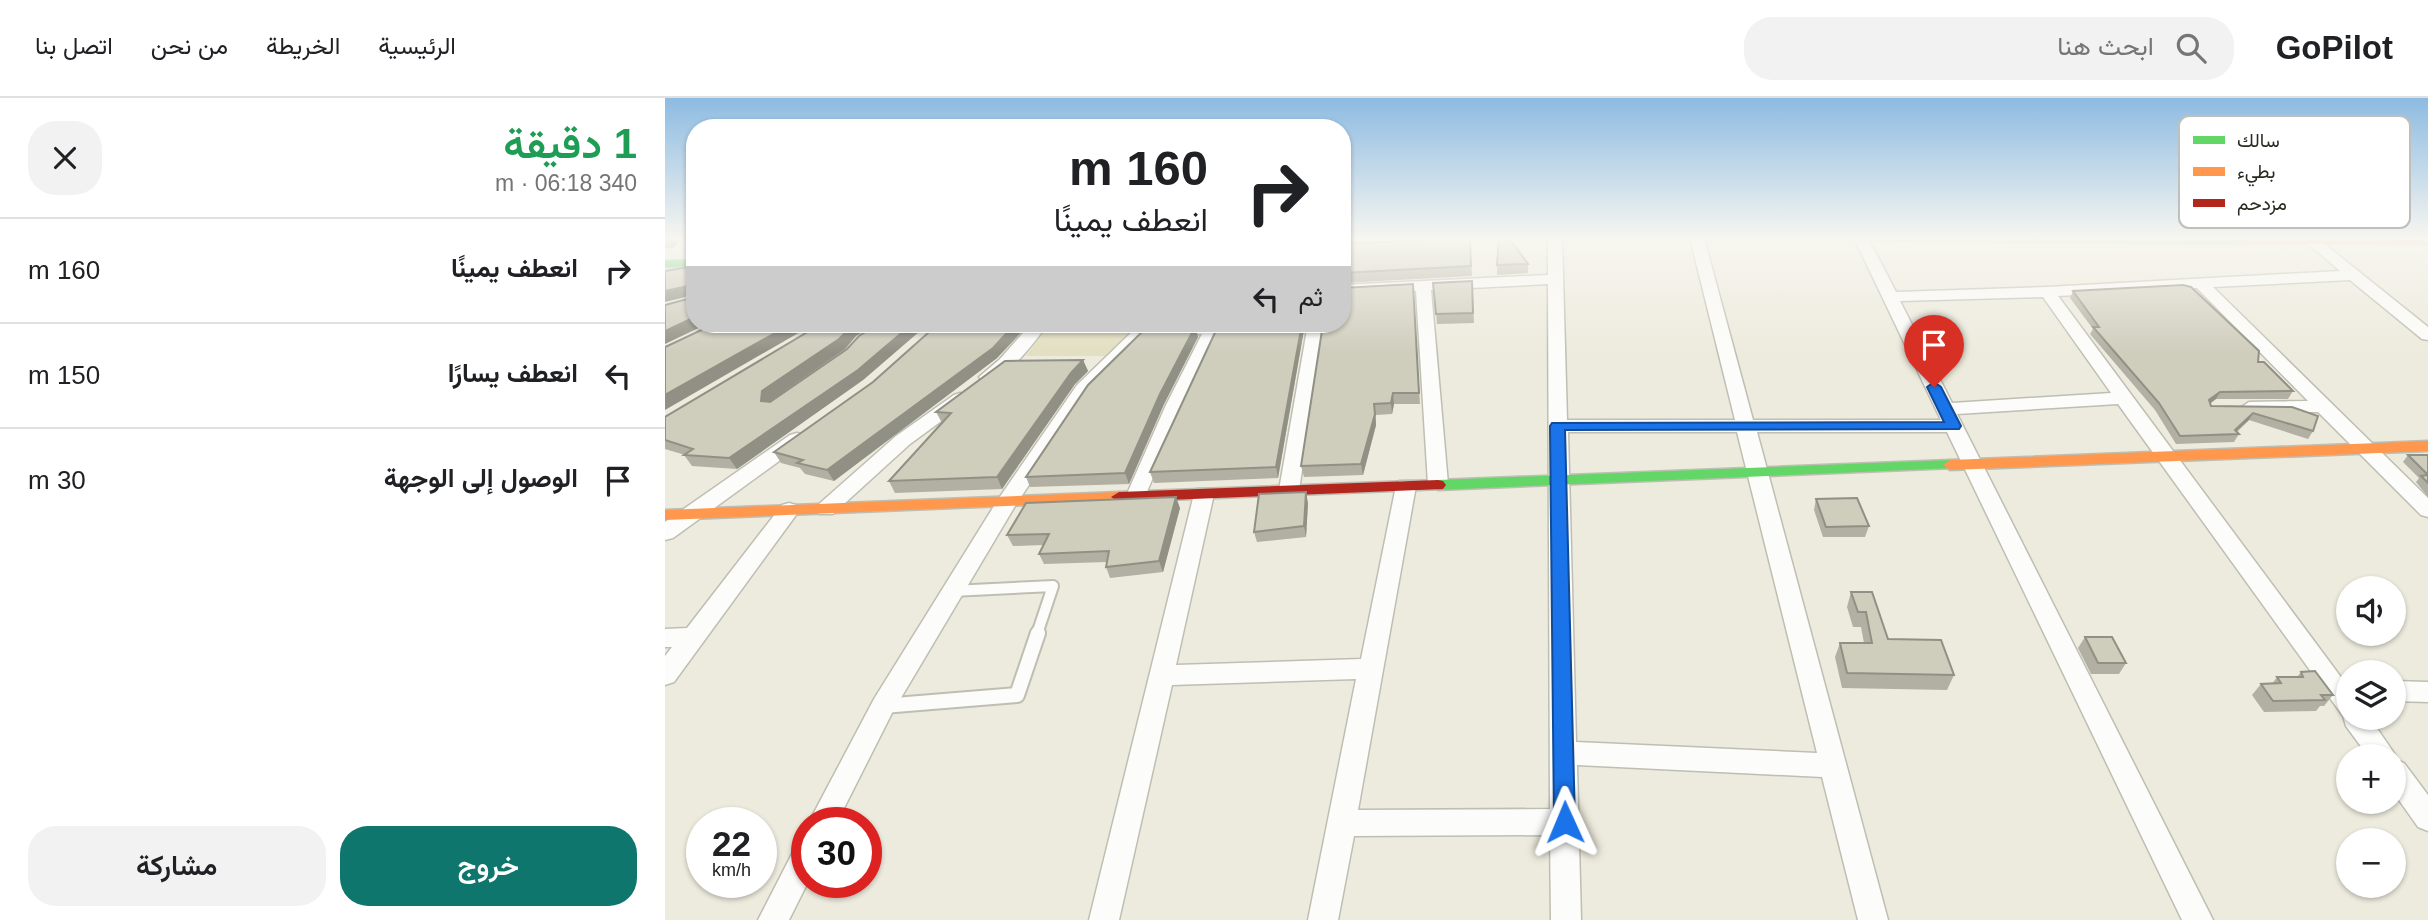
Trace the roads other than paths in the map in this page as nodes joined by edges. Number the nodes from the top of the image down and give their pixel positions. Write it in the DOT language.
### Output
graph roads {
  1 [pos="1707,276"];
  2 [pos="1880,276"];
  3 [pos="2324,276"];
  4 [pos="2356,276"];
  5 [pos="1556,279"];
  6 [pos="2199,282"];
  7 [pos="1423,285"];
  8 [pos="1351,289"];
  9 [pos="2047,292"];
  10 [pos="1890,297"];
  11 [pos="1032,333"];
  12 [pos="1141,333"];
  13 [pos="1211,333"];
  14 [pos="1315,333"];
  15 [pos="2428,335"];
  16 [pos="1082,363"];
  17 [pos="1108,363"];
  18 [pos="1006,364"];
  19 [pos="1031,364"];
  20 [pos="2123,398"];
  21 [pos="2324,406"];
  22 [pos="2229,408"];
  23 [pos="1949,418"];
  24 [pos="815,426"];
  25 [pos="1557,426"];
  26 [pos="1745,426"];
  27 [pos="2428,446"];
  28 [pos="2366,448"];
  29 [pos="2165,456"];
  30 [pos="1972,464"];
  31 [pos="1757,472"];
  32 [pos="1559,480"];
  33 [pos="1438,484"];
  34 [pos="1406,486"];
  35 [pos="1290,490"];
  36 [pos="1204,494"];
  37 [pos="1136,496"];
  38 [pos="1006,503"];
  39 [pos="826,509"];
  40 [pos="789,510"];
  41 [pos="2428,510"];
  42 [pos="693,514"];
  43 [pos="665,515"];
  44 [pos="665,533"];
  45 [pos="951,592"];
  46 [pos="694,637"];
  47 [pos="665,638"];
  48 [pos="1372,669"];
  49 [pos="665,675"];
  50 [pos="1162,675"];
  51 [pos="2336,685"];
  52 [pos="2406,691"];
  53 [pos="2428,692"];
  54 [pos="883,706"];
  55 [pos="1564,753"];
  56 [pos="1833,766"];
  57 [pos="2406,788"];
  58 [pos="831,807"];
  59 [pos="2428,818"];
  60 [pos="1565,822"];
  61 [pos="1342,823"];
  62 [pos="791,885"];
  63 [pos="773,920"];
  64 [pos="1104,920"];
  65 [pos="1323,920"];
  66 [pos="1566,920"];
  67 [pos="1873,920"];
  68 [pos="2199,920"];
  1 -- 26 [label="street"];
  2 -- 10 [label="street"];
  3 -- 6 [label="street"];
  4 -- 15 [label="street"];
  5 -- 7 [label="street"];
  5 -- 25 [label="street"];
  6 -- 9 [label="street"];
  6 -- 21 [label="street"];
  7 -- 8 [label="street"];
  7 -- 33 [label="street"];
  9 -- 10 [label="street"];
  9 -- 20 [label="street"];
  10 -- 23 [label="street"];
  11 -- 18 [label="street"];
  12 -- 17 [label="street"];
  13 -- 37 [label="street"];
  14 -- 35 [label="street"];
  16 -- 17 [label="street"];
  17 -- 38 [label="street"];
  18 -- 19 [label="street"];
  18 -- 39 [label="street"];
  20 -- 23 [label="street"];
  20 -- 29 [label="street"];
  21 -- 22 [label="street"];
  21 -- 28 [label="street"];
  23 -- 26 [label="street"];
  23 -- 30 [label="street"];
  24 -- 42 [label="street"];
  25 -- 26 [label="street"];
  25 -- 32 [label="street"];
  26 -- 31 [label="street"];
  27 -- 28 [label="street"];
  28 -- 29 [label="street"];
  28 -- 41 [label="street"];
  29 -- 30 [label="street"];
  29 -- 51 [label="street"];
  30 -- 31 [label="street"];
  30 -- 68 [label="street"];
  31 -- 32 [label="street"];
  31 -- 56 [label="street"];
  32 -- 33 [label="street"];
  32 -- 55 [label="street"];
  33 -- 34 [label="street"];
  34 -- 35 [label="street"];
  34 -- 48 [label="street"];
  35 -- 36 [label="street"];
  36 -- 37 [label="street"];
  36 -- 50 [label="street"];
  37 -- 38 [label="street"];
  38 -- 39 [label="street"];
  38 -- 45 [label="street"];
  39 -- 40 [label="street"];
  40 -- 42 [label="street"];
  40 -- 46 [label="street"];
  42 -- 43 [label="street"];
  42 -- 44 [label="street"];
  45 -- 54 [label="street"];
  45 -- 54 [label="lane"];
  46 -- 47 [label="street"];
  46 -- 49 [label="street"];
  48 -- 50 [label="street"];
  48 -- 61 [label="street"];
  50 -- 64 [label="street"];
  52 -- 53 [label="street"];
  54 -- 58 [label="street"];
  55 -- 56 [label="street"];
  55 -- 60 [label="street"];
  56 -- 67 [label="street"];
  57 -- 59 [label="street"];
  60 -- 61 [label="street"];
  60 -- 66 [label="street"];
  61 -- 65 [label="street"];
  62 -- 63 [label="street"];
}
